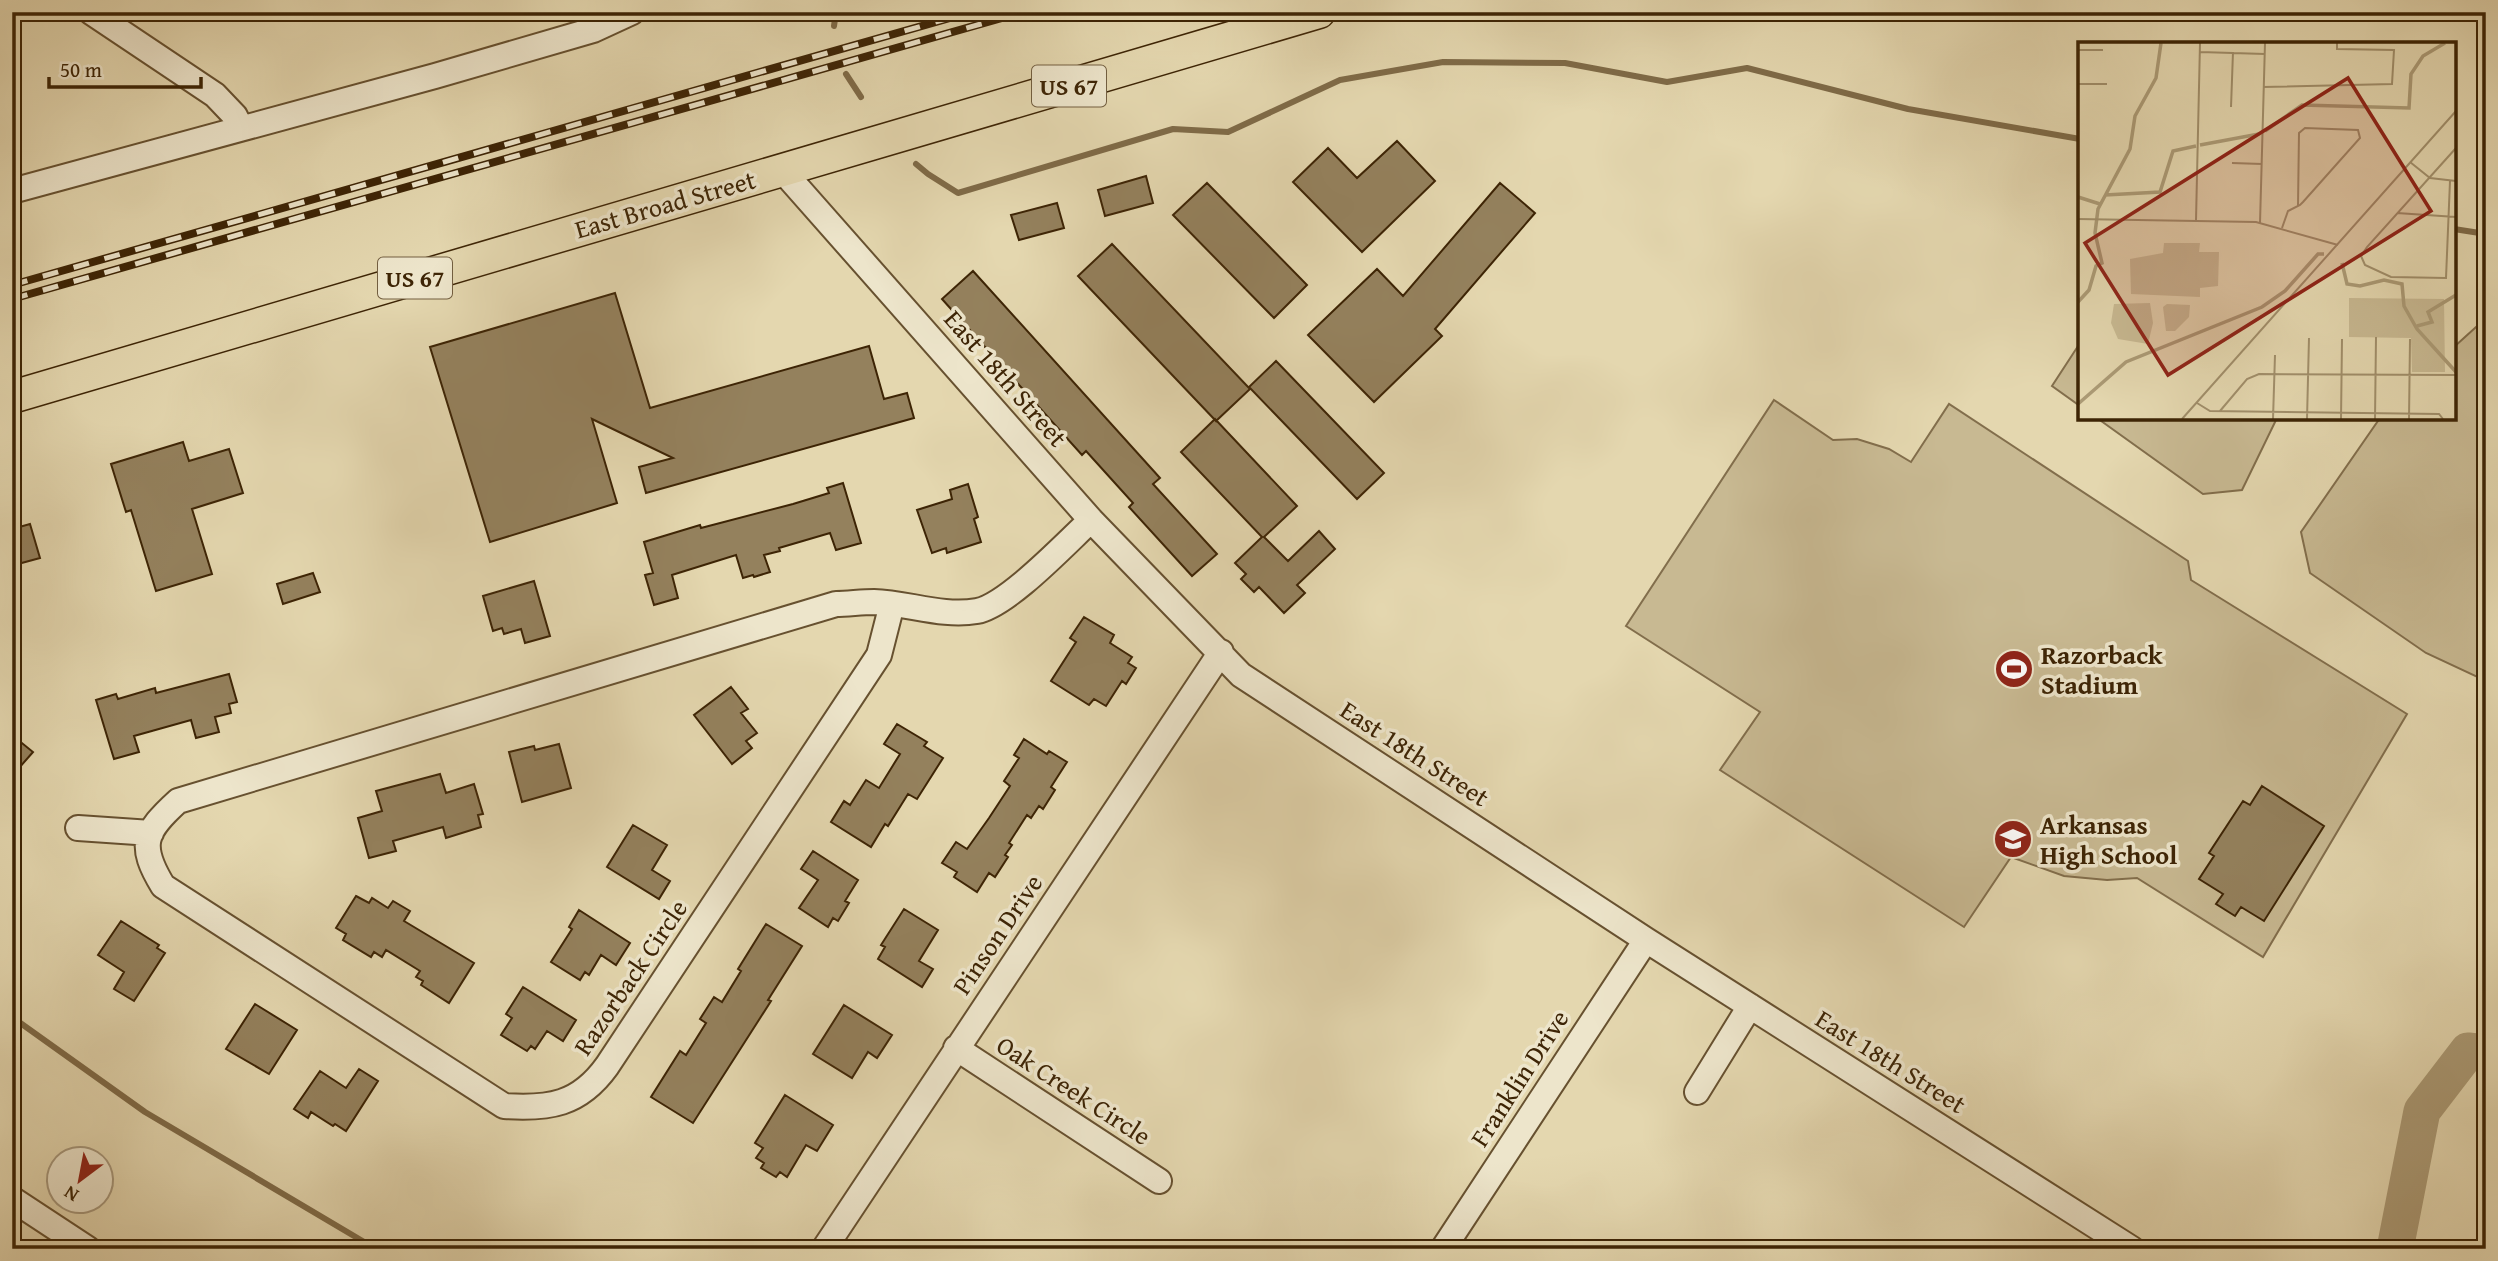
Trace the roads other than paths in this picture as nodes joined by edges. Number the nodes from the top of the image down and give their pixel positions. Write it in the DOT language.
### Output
graph roads {
  1 [pos="91,12"];
  2 [pos="632,12"];
  3 [pos="1319,12"];
  4 [pos="241,128"];
  5 [pos="782,170"];
  6 [pos="12,191"];
  7 [pos="12,397"];
  8 [pos="1091,520"];
  9 [pos="892,604"];
  10 [pos="1221,652"];
  11 [pos="78,828"];
  12 [pos="151,833"];
  13 [pos="1646,940"];
  14 [pos="1750,1006"];
  15 [pos="956,1048"];
  16 [pos="1697,1092"];
  17 [pos="1159,1181"];
  18 [pos="12,1199"];
  19 [pos="88,1249"];
  20 [pos="824,1249"];
  21 [pos="1443,1249"];
  22 [pos="2132,1249"];
  1 -- 4 [label="street"];
  2 -- 4 [label="street"];
  3 -- 5 [label="main road, East Broad Street / US 67"];
  4 -- 6 [label="street"];
  5 -- 7 [label="main road, East Broad Street / US 67"];
  5 -- 8 [label="street, East 18th Street"];
  8 -- 9 [label="street"];
  8 -- 10 [label="street, East 18th Street"];
  9 -- 12 [label="street"];
  9 -- 12 [label="street, Razorback Circle"];
  10 -- 13 [label="street, East 18th Street"];
  10 -- 15 [label="street, Pinson Drive"];
  11 -- 12 [label="street"];
  13 -- 14 [label="street, East 18th Street"];
  13 -- 21 [label="street, Franklin Drive"];
  14 -- 16 [label="street"];
  14 -- 22 [label="street, East 18th Street"];
  15 -- 17 [label="street, Oak Creek Circle"];
  15 -- 20 [label="street, Pinson Drive"];
  18 -- 19 [label="street"];
}
